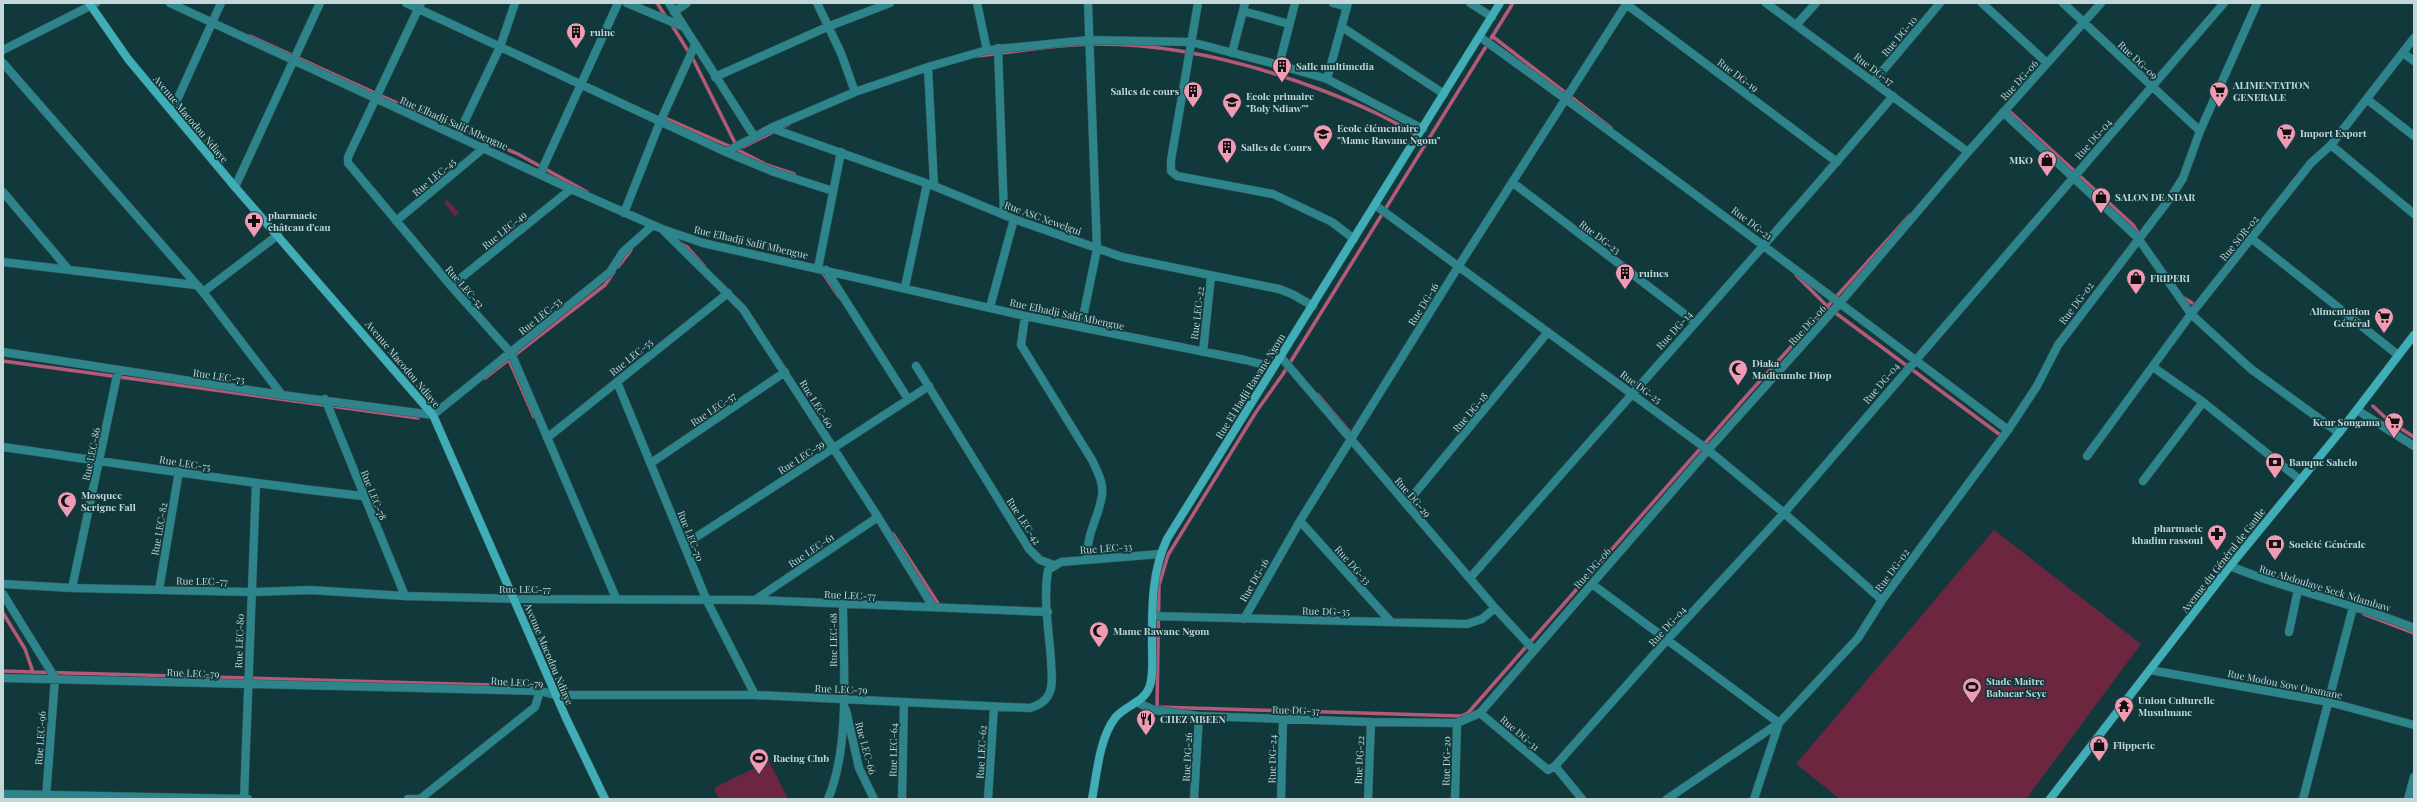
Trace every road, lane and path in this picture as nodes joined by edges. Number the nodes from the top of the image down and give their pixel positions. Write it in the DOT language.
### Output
graph roads {
  1 [pos="92,3"];
  2 [pos="170,3"];
  3 [pos="221,3"];
  4 [pos="320,3"];
  5 [pos="406,3"];
  6 [pos="515,3"];
  7 [pos="618,3"];
  8 [pos="628,3"];
  9 [pos="669,3"];
  10 [pos="687,3"];
  11 [pos="817,3"];
  12 [pos="890,3"];
  13 [pos="977,3"];
  14 [pos="1088,3"];
  15 [pos="1198,3"];
  16 [pos="1295,3"];
  17 [pos="1333,3"];
  18 [pos="1470,3"];
  19 [pos="1500,3"];
  20 [pos="1766,3"];
  21 [pos="1816,3"];
  22 [pos="1940,3"];
  23 [pos="1982,3"];
  24 [pos="2062,3"];
  25 [pos="2101,3"];
  26 [pos="2224,3"];
  27 [pos="2258,3"];
  28 [pos="1626,4"];
  29 [pos="876,5"];
  30 [pos="1348,5"];
  31 [pos="420,6"];
  32 [pos="1244,7"];
  33 [pos="674,12"];
  34 [pos="1492,17"];
  35 [pos="212,22"];
  36 [pos="2083,22"];
  37 [pos="1289,24"];
  38 [pos="1797,24"];
  39 [pos="684,27"];
  40 [pos="826,27"];
  41 [pos="1342,27"];
  42 [pos="1480,37"];
  43 [pos="2414,38"];
  44 [pos="1089,40"];
  45 [pos="1191,42"];
  46 [pos="696,45"];
  47 [pos="500,47"];
  48 [pos="998,48"];
  49 [pos="3,50"];
  50 [pos="987,50"];
  51 [pos="1232,53"];
  52 [pos="2404,53"];
  53 [pos="295,60"];
  54 [pos="2414,61"];
  55 [pos="3,63"];
  56 [pos="2047,63"];
  57 [pos="1279,65"];
  58 [pos="928,67"];
  59 [pos="715,77"];
  60 [pos="1326,79"];
  61 [pos="1874,81"];
  62 [pos="580,86"];
  63 [pos="2152,86"];
  64 [pos="854,92"];
  65 [pos="1444,94"];
  66 [pos="1893,96"];
  67 [pos="1566,98"];
  68 [pos="377,99"];
  69 [pos="2368,100"];
  70 [pos="172,111"];
  71 [pos="2003,112"];
  72 [pos="660,122"];
  73 [pos="771,128"];
  74 [pos="1423,129"];
  75 [pos="2200,131"];
  76 [pos="458,136"];
  77 [pos="754,136"];
  78 [pos="2414,136"];
  79 [pos="2332,145"];
  80 [pos="485,147"];
  81 [pos="726,152"];
  82 [pos="842,152"];
  83 [pos="1968,152"];
  84 [pos="1837,162"];
  85 [pos="540,174"];
  86 [pos="2074,177"];
  87 [pos="1512,182"];
  88 [pos="930,185"];
  89 [pos="235,187"];
  90 [pos="571,189"];
  91 [pos="833,191"];
  92 [pos="3,192"];
  93 [pos="1375,205"];
  94 [pos="624,213"];
  95 [pos="2414,214"];
  96 [pos="1004,215"];
  97 [pos="1014,219"];
  98 [pos="396,221"];
  99 [pos="653,225"];
  100 [pos="662,229"];
  101 [pos="278,235"];
  102 [pos="2138,238"];
  103 [pos="2251,238"];
  104 [pos="1354,239"];
  105 [pos="1764,244"];
  106 [pos="1097,248"];
  107 [pos="3,262"];
  108 [pos="1458,267"];
  109 [pos="68,269"];
  110 [pos="822,269"];
  111 [pos="1211,276"];
  112 [pos="195,285"];
  113 [pos="451,286"];
  114 [pos="905,287"];
  115 [pos="203,292"];
  116 [pos="728,293"];
  117 [pos="1839,304"];
  118 [pos="1313,306"];
  119 [pos="990,307"];
  120 [pos="2191,314"];
  121 [pos="1026,316"];
  122 [pos="1695,322"];
  123 [pos="1081,327"];
  124 [pos="1548,332"];
  125 [pos="2414,335"];
  126 [pos="3,352"];
  127 [pos="1203,352"];
  128 [pos="511,353"];
  129 [pos="2398,355"];
  130 [pos="1280,356"];
  131 [pos="1914,360"];
  132 [pos="916,366"];
  133 [pos="2153,367"];
  134 [pos="1272,368"];
  135 [pos="118,371"];
  136 [pos="785,372"];
  137 [pos="617,382"];
  138 [pos="929,386"];
  139 [pos="1632,392"];
  140 [pos="282,395"];
  141 [pos="908,399"];
  142 [pos="325,400"];
  143 [pos="2203,402"];
  144 [pos="2357,410"];
  145 [pos="433,416"];
  146 [pos="2008,430"];
  147 [pos="2339,433"];
  148 [pos="547,438"];
  149 [pos="1351,439"];
  150 [pos="2414,446"];
  151 [pos="3,447"];
  152 [pos="832,448"];
  153 [pos="1708,450"];
  154 [pos="2087,456"];
  155 [pos="100,460"];
  156 [pos="651,463"];
  157 [pos="179,471"];
  158 [pos="2299,479"];
  159 [pos="2143,481"];
  160 [pos="256,484"];
  161 [pos="363,496"];
  162 [pos="1406,504"];
  163 [pos="1784,513"];
  164 [pos="878,517"];
  165 [pos="1300,521"];
  166 [pos="684,545"];
  167 [pos="1160,554"];
  168 [pos="1088,559"];
  169 [pos="1054,565"];
  170 [pos="2230,566"];
  171 [pos="1470,578"];
  172 [pos="3,584"];
  173 [pos="1592,584"];
  174 [pos="72,588"];
  175 [pos="159,590"];
  176 [pos="2298,590"];
  177 [pos="251,592"];
  178 [pos="3,594"];
  179 [pos="405,596"];
  180 [pos="616,598"];
  181 [pos="515,599"];
  182 [pos="755,600"];
  183 [pos="1882,600"];
  184 [pos="707,601"];
  185 [pos="844,605"];
  186 [pos="933,608"];
  187 [pos="1495,608"];
  188 [pos="2353,608"];
  189 [pos="1048,612"];
  190 [pos="1152,616"];
  191 [pos="1244,619"];
  192 [pos="1391,622"];
  193 [pos="2414,628"];
  194 [pos="2289,632"];
  195 [pos="1666,641"];
  196 [pos="1534,649"];
  197 [pos="2150,670"];
  198 [pos="3,678"];
  199 [pos="55,678"];
  200 [pos="248,684"];
  201 [pos="540,691"];
  202 [pos="556,695"];
  203 [pos="755,695"];
  204 [pos="843,700"];
  205 [pos="904,702"];
  206 [pos="1136,702"];
  207 [pos="2329,702"];
  208 [pos="994,707"];
  209 [pos="1480,712"];
  210 [pos="1199,716"];
  211 [pos="1283,719"];
  212 [pos="1371,722"];
  213 [pos="1457,723"];
  214 [pos="1779,723"];
  215 [pos="2414,725"];
  216 [pos="1552,768"];
  217 [pos="2414,780"];
  218 [pos="3,794"];
  219 [pos="46,796"];
  220 [pos="144,798"];
  221 [pos="244,799"];
  222 [pos="249,799"];
  223 [pos="408,799"];
  224 [pos="604,799"];
  225 [pos="828,799"];
  226 [pos="874,799"];
  227 [pos="902,799"];
  228 [pos="988,799"];
  229 [pos="1092,799"];
  230 [pos="1194,799"];
  231 [pos="1281,799"];
  232 [pos="1368,799"];
  233 [pos="1455,799"];
  234 [pos="1582,799"];
  235 [pos="1667,799"];
  236 [pos="1754,799"];
  237 [pos="2050,799"];
  238 [pos="2303,799"];
  239 [pos="2408,799"];
  1 -- 49 [label="street"];
  1 -- 70 [label="street, Avenue Macodou Ndiaye"];
  2 -- 35 [label="street, Rue Elhadji Salif Mbengue"];
  3 -- 35 [label="street"];
  4 -- 53 [label="street"];
  5 -- 31 [label="street"];
  6 -- 47 [label="street"];
  7 -- 62 [label="street"];
  8 -- 39 [label="street"];
  9 -- 33 [label="street"];
  10 -- 33 [label="street"];
  11 -- 40 [label="street"];
  12 -- 29 [label="street"];
  13 -- 50 [label="street"];
  14 -- 44 [label="street"];
  15 -- 45 [label="street"];
  16 -- 37 [label="street"];
  17 -- 30 [label="street"];
  18 -- 34 [label="street"];
  19 -- 34 [label="street, Rue El Hadji Rawane Ngom"];
  20 -- 38 [label="street, Rue DG-17"];
  21 -- 38 [label="street"];
  22 -- 61 [label="street, Rue DG-10"];
  23 -- 56 [label="street"];
  24 -- 36 [label="street, Rue DG-09"];
  25 -- 36 [label="street, Rue DG-06"];
  26 -- 63 [label="street, Rue DG-04"];
  27 -- 75 [label="street, Rue DG-02"];
  28 -- 67 [label="street, Rue DG-16"];
  28 -- 84 [label="street, Rue DG-19"];
  29 -- 40 [label="street"];
  30 -- 41 [label="street"];
  31 -- 47 [label="street"];
  31 -- 68 [label="street, Rue LEC-52"];
  32 -- 37 [label="street"];
  32 -- 51 [label="street"];
  33 -- 39 [label="street"];
  34 -- 42 [label="street, Rue El Hadji Rawane Ngom"];
  35 -- 53 [label="street, Rue Elhadji Salif Mbengue"];
  35 -- 70 [label="street"];
  36 -- 56 [label="street, Rue DG-06"];
  36 -- 63 [label="street, Rue DG-09"];
  37 -- 57 [label="street"];
  38 -- 61 [label="street, Rue DG-17"];
  39 -- 46 [label="street"];
  40 -- 59 [label="street"];
  40 -- 64 [label="street"];
  41 -- 60 [label="street"];
  41 -- 65 [label="street"];
  42 -- 65 [label="street, Rue El Hadji Rawane Ngom"];
  42 -- 67 [label="street, Rue DG-21"];
  43 -- 52 [label="street, Rue SOR-02"];
  44 -- 45 [label="street"];
  44 -- 48 [label="street"];
  44 -- 106 [label="street"];
  45 -- 51 [label="street"];
  45 -- 104 [label="street"];
  46 -- 59 [label="street"];
  46 -- 72 [label="street"];
  47 -- 62 [label="street"];
  47 -- 76 [label="street"];
  48 -- 50 [label="street"];
  48 -- 96 [label="street"];
  50 -- 58 [label="street"];
  51 -- 57 [label="street"];
  52 -- 54 [label="street"];
  52 -- 69 [label="street, Rue SOR-02"];
  53 -- 68 [label="street, Rue Elhadji Salif Mbengue"];
  53 -- 89 [label="street"];
  55 -- 112 [label="street"];
  56 -- 71 [label="street, Rue DG-06"];
  57 -- 60 [label="street"];
  58 -- 64 [label="street"];
  58 -- 88 [label="street"];
  59 -- 77 [label="street"];
  60 -- 74 [label="street"];
  61 -- 66 [label="street, Rue DG-17"];
  62 -- 72 [label="street"];
  62 -- 85 [label="street"];
  63 -- 75 [label="street, Rue DG-09"];
  63 -- 86 [label="street, Rue DG-04"];
  64 -- 73 [label="street"];
  65 -- 74 [label="street, Rue El Hadji Rawane Ngom"];
  66 -- 83 [label="street, Rue DG-17"];
  66 -- 84 [label="street, Rue DG-14"];
  67 -- 87 [label="street, Rue DG-16"];
  67 -- 105 [label="street, Rue DG-21"];
  68 -- 76 [label="street, Rue Elhadji Salif Mbengue"];
  68 -- 98 [label="street, Rue LEC-52"];
  69 -- 78 [label="street"];
  69 -- 79 [label="street, Rue SOR-02"];
  70 -- 89 [label="street, Avenue Macodou Ndiaye"];
  71 -- 83 [label="street, Rue DG-06"];
  71 -- 86 [label="street"];
  72 -- 81 [label="street"];
  72 -- 94 [label="street"];
  73 -- 77 [label="street"];
  73 -- 82 [label="street, Rue ASC Xewelgui"];
  74 -- 93 [label="street, Rue El Hadji Rawane Ngom"];
  75 -- 102 [label="street, Rue DG-02"];
  76 -- 80 [label="street, Rue Elhadji Salif Mbengue"];
  77 -- 81 [label="street"];
  79 -- 95 [label="street"];
  79 -- 103 [label="street, Rue SOR-02"];
  80 -- 85 [label="street, Rue Elhadji Salif Mbengue"];
  80 -- 98 [label="street, Rue LEC-45"];
  81 -- 91 [label="street"];
  82 -- 88 [label="street, Rue ASC Xewelgui"];
  82 -- 91 [label="street"];
  83 -- 117 [label="street, Rue DG-06"];
  84 -- 105 [label="street, Rue DG-14"];
  85 -- 90 [label="street, Rue Elhadji Salif Mbengue"];
  86 -- 102 [label="street"];
  86 -- 131 [label="street, Rue DG-04"];
  87 -- 108 [label="street, Rue DG-16"];
  87 -- 122 [label="street, Rue DG-23"];
  88 -- 96 [label="street, Rue ASC Xewelgui"];
  88 -- 114 [label="street"];
  89 -- 101 [label="street, Avenue Macodou Ndiaye"];
  90 -- 94 [label="street, Rue Elhadji Salif Mbengue"];
  90 -- 113 [label="street, Rue LEC-49"];
  91 -- 110 [label="street"];
  92 -- 109 [label="street"];
  93 -- 104 [label="street, Rue El Hadji Rawane Ngom"];
  93 -- 108 [label="street, Rue DG-25"];
  94 -- 99 [label="street, Rue Elhadji Salif Mbengue"];
  96 -- 97 [label="street, Rue ASC Xewelgui"];
  97 -- 106 [label="street, Rue ASC Xewelgui"];
  97 -- 119 [label="street"];
  98 -- 113 [label="street, Rue LEC-52"];
  99 -- 100 [label="street, Rue Elhadji Salif Mbengue"];
  99 -- 128 [label="street, Rue LEC-53"];
  100 -- 110 [label="street, Rue Elhadji Salif Mbengue"];
  100 -- 116 [label="street, Rue LEC-60"];
  101 -- 115 [label="street"];
  101 -- 145 [label="street, Avenue Macodou Ndiaye"];
  102 -- 120 [label="street"];
  102 -- 146 [label="street, Rue DG-02"];
  103 -- 120 [label="street, Rue SOR-02"];
  103 -- 129 [label="street"];
  104 -- 118 [label="street, Rue El Hadji Rawane Ngom"];
  105 -- 117 [label="street, Rue DG-21"];
  105 -- 122 [label="street, Rue DG-14"];
  106 -- 111 [label="street, Rue ASC Xewelgui"];
  106 -- 123 [label="street"];
  107 -- 109 [label="street"];
  108 -- 124 [label="street, Rue DG-25"];
  108 -- 149 [label="street, Rue DG-16"];
  109 -- 112 [label="street"];
  110 -- 114 [label="street, Rue Elhadji Salif Mbengue"];
  110 -- 141 [label="street"];
  111 -- 118 [label="street, Rue ASC Xewelgui"];
  111 -- 127 [label="street, Rue LEC-22"];
  112 -- 115 [label="street"];
  113 -- 128 [label="street, Rue LEC-52"];
  114 -- 119 [label="street, Rue Elhadji Salif Mbengue"];
  115 -- 140 [label="street"];
  116 -- 136 [label="street, Rue LEC-60"];
  116 -- 137 [label="street, Rue LEC-55"];
  117 -- 131 [label="street, Rue DG-21"];
  117 -- 153 [label="street, Rue DG-06"];
  118 -- 130 [label="street, Rue El Hadji Rawane Ngom"];
  119 -- 121 [label="street, Rue Elhadji Salif Mbengue"];
  120 -- 133 [label="street, Rue SOR-02"];
  120 -- 147 [label="street"];
  121 -- 123 [label="street, Rue Elhadji Salif Mbengue"];
  121 -- 168 [label="street"];
  122 -- 139 [label="street, Rue DG-14"];
  123 -- 127 [label="street, Rue Elhadji Salif Mbengue"];
  124 -- 139 [label="street, Rue DG-25"];
  124 -- 162 [label="street, Rue DG-18"];
  125 -- 129 [label="street, Avenue du Général de Gaulle"];
  126 -- 135 [label="street, Rue LEC-73"];
  127 -- 134 [label="street, Rue Elhadji Salif Mbengue"];
  128 -- 145 [label="street, Rue LEC-53"];
  128 -- 148 [label="street, Rue LEC-52"];
  129 -- 144 [label="street, Avenue du Général de Gaulle"];
  130 -- 134 [label="street, Rue El Hadji Rawane Ngom"];
  130 -- 149 [label="street, Rue DG-29"];
  131 -- 146 [label="street, Rue DG-21"];
  131 -- 163 [label="street, Rue DG-04"];
  132 -- 138 [label="street, Rue LEC-42"];
  133 -- 143 [label="street"];
  133 -- 154 [label="street, Rue SOR-02"];
  134 -- 167 [label="street, Rue El Hadji Rawane Ngom"];
  135 -- 140 [label="street, Rue LEC-73"];
  135 -- 155 [label="street, Rue LEC-86"];
  136 -- 152 [label="street, Rue LEC-60"];
  136 -- 156 [label="street, Rue LEC-57"];
  137 -- 148 [label="street, Rue LEC-55"];
  137 -- 156 [label="street, Rue LEC-70"];
  138 -- 141 [label="street, Rue LEC-59"];
  138 -- 169 [label="street, Rue LEC-42"];
  139 -- 153 [label="street, Rue DG-25"];
  139 -- 171 [label="street, Rue DG-14"];
  140 -- 142 [label="street, Rue LEC-73"];
  141 -- 152 [label="street, Rue LEC-59"];
  142 -- 145 [label="street, Rue LEC-73"];
  142 -- 161 [label="street, Rue LEC-78"];
  143 -- 158 [label="street"];
  143 -- 159 [label="street"];
  144 -- 147 [label="street, Avenue du Général de Gaulle"];
  144 -- 150 [label="street"];
  145 -- 181 [label="street, Avenue Macodou Ndiaye"];
  146 -- 183 [label="street, Rue DG-02"];
  147 -- 158 [label="street, Avenue du Général de Gaulle"];
  148 -- 180 [label="street, Rue LEC-52"];
  149 -- 162 [label="street, Rue DG-29"];
  149 -- 165 [label="street, Rue DG-16"];
  151 -- 155 [label="street, Rue LEC-75"];
  152 -- 164 [label="street, Rue LEC-60"];
  152 -- 166 [label="street, Rue LEC-59"];
  153 -- 163 [label="street, Rue DG-25"];
  153 -- 173 [label="street, Rue DG-06"];
  155 -- 157 [label="street, Rue LEC-75"];
  155 -- 174 [label="street, Rue LEC-86"];
  156 -- 166 [label="street, Rue LEC-70"];
  157 -- 160 [label="street, Rue LEC-75"];
  157 -- 175 [label="street, Rue LEC-82"];
  158 -- 170 [label="street, Avenue du Général de Gaulle"];
  160 -- 161 [label="street, Rue LEC-75"];
  160 -- 177 [label="street, Rue LEC-80"];
  161 -- 179 [label="street, Rue LEC-78"];
  162 -- 171 [label="street, Rue DG-29"];
  163 -- 183 [label="street, Rue DG-25"];
  163 -- 195 [label="street, Rue DG-04"];
  164 -- 182 [label="street, Rue LEC-61"];
  164 -- 186 [label="street, Rue LEC-60"];
  165 -- 191 [label="street, Rue DG-16"];
  165 -- 192 [label="street, Rue DG-33"];
  166 -- 184 [label="street, Rue LEC-70"];
  167 -- 168 [label="street, Rue LEC-33"];
  167 -- 190 [label="street, Rue El Hadji Rawane Ngom"];
  168 -- 169 [label="street, Rue LEC-33"];
  169 -- 189 [label="street"];
  170 -- 176 [label="street, Rue Abdoulaye Seck Ndambaw"];
  170 -- 197 [label="street, Avenue du Général de Gaulle"];
  171 -- 187 [label="street, Rue DG-29"];
  172 -- 174 [label="street, Rue LEC-77"];
  173 -- 195 [label="street"];
  173 -- 196 [label="street, Rue DG-06"];
  174 -- 175 [label="street, Rue LEC-77"];
  175 -- 177 [label="street, Rue LEC-77"];
  176 -- 188 [label="street, Rue Abdoulaye Seck Ndambaw"];
  176 -- 194 [label="street"];
  177 -- 179 [label="street, Rue LEC-77"];
  177 -- 200 [label="street, Rue LEC-80"];
  178 -- 199 [label="street"];
  179 -- 181 [label="street, Rue LEC-77"];
  180 -- 181 [label="street, Rue LEC-77"];
  180 -- 184 [label="street, Rue LEC-77"];
  181 -- 202 [label="street, Avenue Macodou Ndiaye"];
  182 -- 184 [label="street, Rue LEC-77"];
  182 -- 185 [label="street, Rue LEC-77"];
  183 -- 214 [label="street, Rue DG-02"];
  184 -- 203 [label="street, Rue LEC-70"];
  185 -- 186 [label="street, Rue LEC-77"];
  185 -- 204 [label="street, Rue LEC-68"];
  186 -- 189 [label="street, Rue LEC-77"];
  187 -- 192 [label="street, Rue DG-35"];
  187 -- 196 [label="street, Rue DG-29"];
  188 -- 193 [label="street, Rue Abdoulaye Seck Ndambaw"];
  188 -- 207 [label="street"];
  189 -- 208 [label="street, Rue LEC-79"];
  190 -- 191 [label="street, Rue DG-35"];
  190 -- 206 [label="street, Rue El Hadji Rawane Ngom"];
  191 -- 192 [label="street, Rue DG-35"];
  195 -- 214 [label="street"];
  195 -- 216 [label="street, Rue DG-04"];
  196 -- 209 [label="street, Rue DG-06"];
  197 -- 207 [label="street, Rue Modou Sow Ousmane"];
  197 -- 237 [label="street, Avenue du Général de Gaulle"];
  198 -- 199 [label="street, Rue LEC-79"];
  199 -- 200 [label="street, Rue LEC-79"];
  199 -- 219 [label="street, Rue LEC-96"];
  200 -- 201 [label="street, Rue LEC-79"];
  200 -- 221 [label="street, Rue LEC-80"];
  201 -- 202 [label="street, Rue LEC-79"];
  201 -- 223 [label="street"];
  202 -- 203 [label="street, Rue LEC-79"];
  202 -- 224 [label="street, Avenue Macodou Ndiaye"];
  203 -- 204 [label="street, Rue LEC-79"];
  204 -- 205 [label="street, Rue LEC-79"];
  204 -- 225 [label="street"];
  204 -- 226 [label="street, Rue LEC-66"];
  205 -- 208 [label="street, Rue LEC-79"];
  205 -- 227 [label="street, Rue LEC-64"];
  206 -- 210 [label="street, Rue DG-37"];
  206 -- 229 [label="street, Rue El Hadji Rawane Ngom"];
  207 -- 215 [label="street, Rue Modou Sow Ousmane"];
  207 -- 238 [label="street"];
  208 -- 228 [label="street, Rue LEC-62"];
  209 -- 213 [label="street, Rue DG-06"];
  209 -- 216 [label="street, Rue DG-31"];
  210 -- 211 [label="street, Rue DG-37"];
  210 -- 230 [label="street, Rue DG-26"];
  211 -- 212 [label="street, Rue DG-37"];
  211 -- 231 [label="street, Rue DG-24"];
  212 -- 213 [label="street, Rue DG-37"];
  212 -- 232 [label="street, Rue DG-22"];
  213 -- 233 [label="street, Rue DG-20"];
  214 -- 235 [label="street"];
  214 -- 236 [label="street"];
  216 -- 234 [label="street, Rue DG-31"];
  217 -- 239 [label="street"];
  218 -- 219 [label="street"];
  219 -- 220 [label="street"];
  220 -- 221 [label="street"];
  221 -- 222 [label="street"];
}
